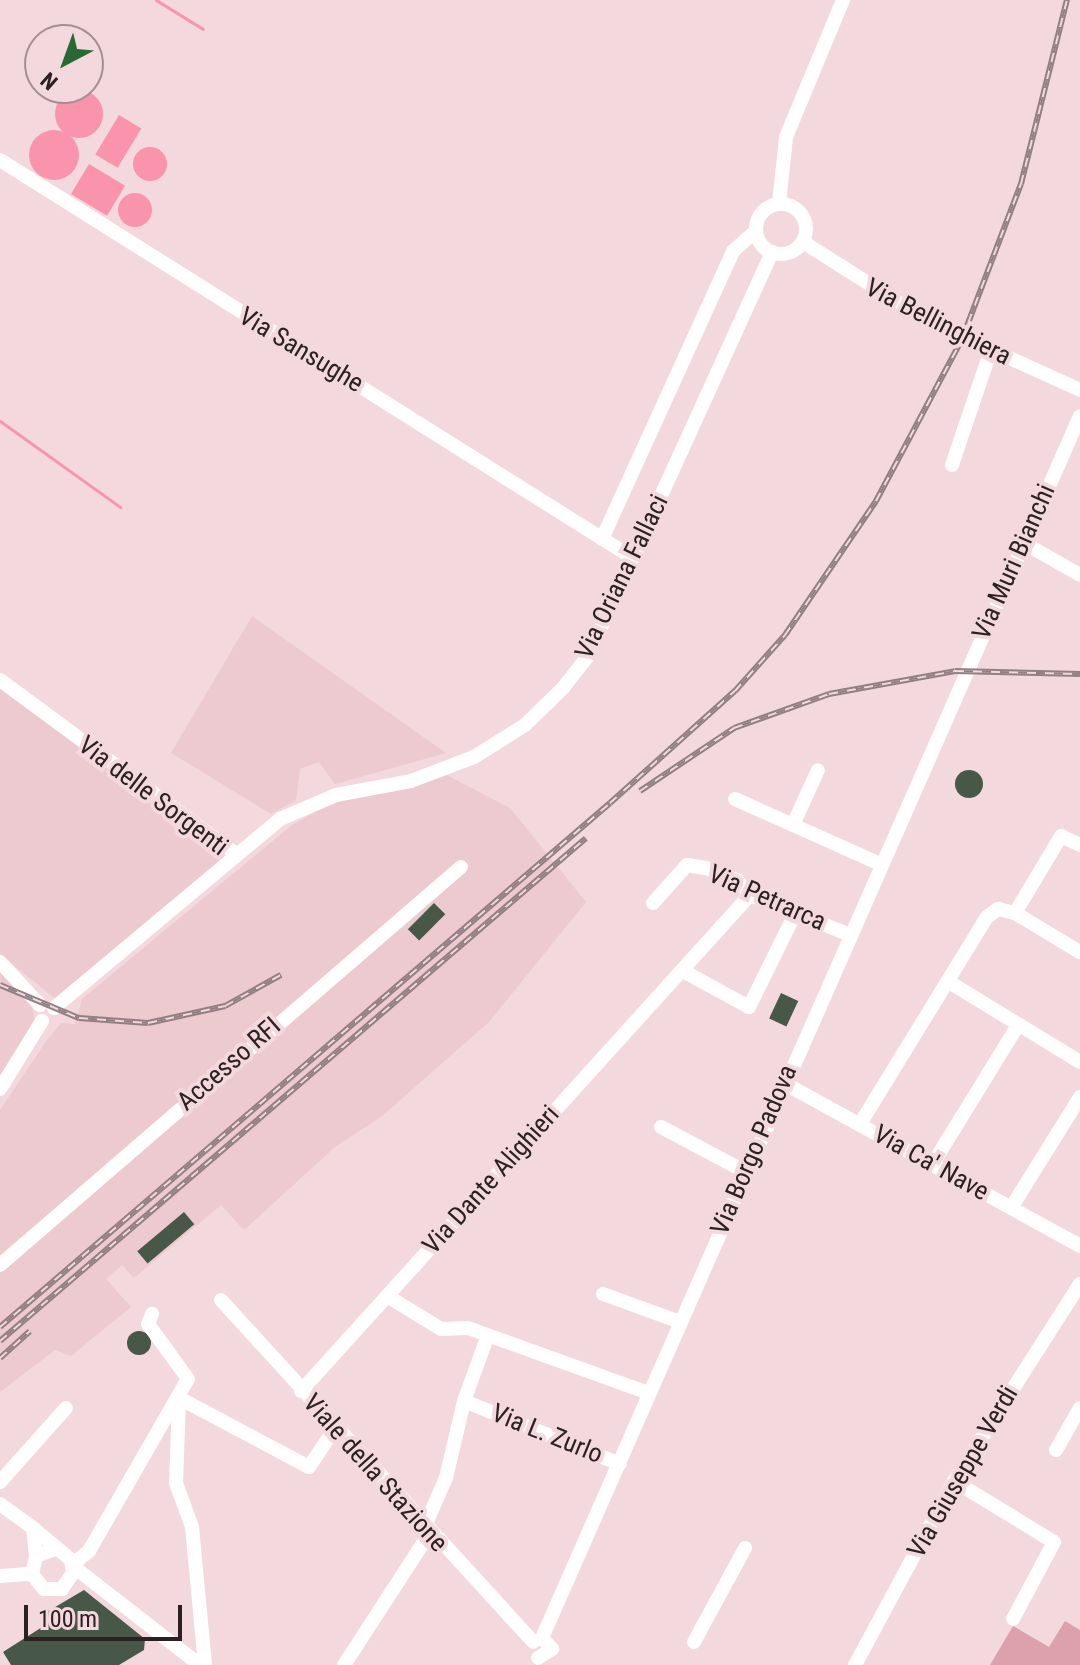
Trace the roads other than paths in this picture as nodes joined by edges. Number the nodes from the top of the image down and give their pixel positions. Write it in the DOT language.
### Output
graph roads {
  1 [pos="843,0"];
  2 [pos="0,160"];
  3 [pos="779,204"];
  4 [pos="756,231"];
  5 [pos="803,242"];
  6 [pos="772,252"];
  7 [pos="990,353"];
  8 [pos="1080,390"];
  9 [pos="1080,416"];
  10 [pos="1074,443"];
  11 [pos="952,465"];
  12 [pos="602,539"];
  13 [pos="1024,543"];
  14 [pos="633,558"];
  15 [pos="1080,575"];
  16 [pos="968,664"];
  17 [pos="0,680"];
  18 [pos="818,770"];
  19 [pos="735,799"];
  20 [pos="793,825"];
  21 [pos="1080,845"];
  22 [pos="236,854"];
  23 [pos="878,863"];
  24 [pos="461,867"];
  25 [pos="750,895"];
  26 [pos="653,903"];
  27 [pos="796,912"];
  28 [pos="1015,913"];
  29 [pos="850,935"];
  30 [pos="1080,952"];
  31 [pos="0,962"];
  32 [pos="685,972"];
  33 [pos="949,982"];
  34 [pos="47,1007"];
  35 [pos="1018,1025"];
  36 [pos="1080,1062"];
  37 [pos="782,1082"];
  38 [pos="0,1089"];
  39 [pos="1080,1097"];
  40 [pos="860,1124"];
  41 [pos="661,1127"];
  42 [pos="932,1165"];
  43 [pos="744,1171"];
  44 [pos="1011,1208"];
  45 [pos="1080,1246"];
  46 [pos="0,1265"];
  47 [pos="1080,1284"];
  48 [pos="603,1294"];
  49 [pos="387,1296"];
  50 [pos="221,1300"];
  51 [pos="152,1314"];
  52 [pos="680,1322"];
  53 [pos="488,1335"];
  54 [pos="301,1391"];
  55 [pos="649,1393"];
  56 [pos="179,1398"];
  57 [pos="464,1401"];
  58 [pos="66,1408"];
  59 [pos="1080,1408"];
  60 [pos="334,1430"];
  61 [pos="1056,1450"];
  62 [pos="620,1464"];
  63 [pos="954,1481"];
  64 [pos="0,1482"];
  65 [pos="0,1504"];
  66 [pos="428,1527"];
  67 [pos="33,1528"];
  68 [pos="745,1548"];
  69 [pos="55,1549"];
  70 [pos="36,1556"];
  71 [pos="73,1566"];
  72 [pos="32,1574"];
  73 [pos="0,1576"];
  74 [pos="67,1585"];
  75 [pos="97,1585"];
  76 [pos="1013,1619"];
  77 [pos="538,1640"];
  78 [pos="694,1642"];
  79 [pos="537,1662"];
  80 [pos="202,1665"];
  81 [pos="344,1665"];
  82 [pos="855,1665"];
  1 -- 3 [label="street"];
  2 -- 12 [label="street, Via Sansughe"];
  3 -- 4 [label="street"];
  3 -- 5 [label="street"];
  4 -- 6 [label="street"];
  4 -- 12 [label="street"];
  5 -- 6 [label="street"];
  5 -- 7 [label="street, Via Bellinghiera"];
  6 -- 14 [label="street, Via Oriana Fallaci"];
  7 -- 8 [label="street, Via Bellinghiera"];
  7 -- 11 [label="street"];
  9 -- 10 [label="street, Via Muri Bianchi"];
  10 -- 13 [label="street, Via Muri Bianchi"];
  12 -- 14 [label="street, Via Sansughe"];
  13 -- 15 [label="street"];
  13 -- 16 [label="street, Via Muri Bianchi"];
  14 -- 22 [label="street, Via Oriana Fallaci"];
  16 -- 23 [label="street, Via Borgo Padova"];
  17 -- 22 [label="street, Via delle Sorgenti"];
  18 -- 20 [label="street"];
  19 -- 20 [label="street"];
  20 -- 23 [label="street"];
  21 -- 28 [label="street"];
  22 -- 34 [label="street, Via delle Sorgenti"];
  23 -- 29 [label="street, Via Borgo Padova"];
  24 -- 46 [label="street, Accesso RFI"];
  25 -- 26 [label="street, Via Petrarca"];
  25 -- 27 [label="street, Via Petrarca"];
  25 -- 32 [label="street, Via Dante Alighieri"];
  27 -- 29 [label="street, Via Petrarca"];
  27 -- 32 [label="street"];
  28 -- 30 [label="street"];
  28 -- 33 [label="street"];
  29 -- 37 [label="street, Via Borgo Padova"];
  31 -- 34 [label="street"];
  32 -- 49 [label="street, Via Dante Alighieri"];
  33 -- 35 [label="street"];
  33 -- 40 [label="street"];
  34 -- 38 [label="street"];
  35 -- 36 [label="street"];
  35 -- 42 [label="street"];
  37 -- 40 [label="street, Via Ca' Nave"];
  37 -- 43 [label="street, Via Borgo Padova"];
  39 -- 44 [label="street"];
  40 -- 42 [label="street, Via Ca' Nave"];
  41 -- 43 [label="street"];
  42 -- 44 [label="street, Via Ca' Nave"];
  43 -- 52 [label="street, Via Borgo Padova"];
  44 -- 45 [label="street, Via Ca' Nave"];
  47 -- 63 [label="street, Via Giuseppe Verdi"];
  48 -- 52 [label="street"];
  49 -- 53 [label="street"];
  49 -- 54 [label="street, Via Dante Alighieri"];
  50 -- 54 [label="street, Viale della Stazione"];
  51 -- 56 [label="street"];
  52 -- 55 [label="street, Via Borgo Padova"];
  53 -- 55 [label="street"];
  53 -- 57 [label="street"];
  54 -- 60 [label="street, Viale della Stazione"];
  55 -- 62 [label="street, Via Borgo Padova"];
  56 -- 60 [label="street"];
  56 -- 71 [label="street"];
  56 -- 80 [label="street"];
  57 -- 62 [label="street, Via L. Zurlo"];
  57 -- 66 [label="street, Via L. Zurlo"];
  58 -- 64 [label="street"];
  59 -- 61 [label="street"];
  60 -- 66 [label="street, Viale della Stazione"];
  62 -- 77 [label="street, Via Borgo Padova"];
  63 -- 76 [label="street"];
  63 -- 82 [label="street, Via Giuseppe Verdi"];
  65 -- 67 [label="street"];
  66 -- 77 [label="street, Viale della Stazione"];
  66 -- 81 [label="street, Via L. Zurlo"];
  67 -- 69 [label="street"];
  67 -- 70 [label="street"];
  68 -- 78 [label="street"];
  69 -- 70 [label="street"];
  69 -- 71 [label="street"];
  70 -- 72 [label="street"];
  71 -- 74 [label="street"];
  71 -- 75 [label="street"];
  72 -- 73 [label="street"];
  72 -- 74 [label="street"];
  74 -- 75 [label="street"];
  75 -- 80 [label="street"];
  77 -- 79 [label="street, Via Borgo Padova"];
}
